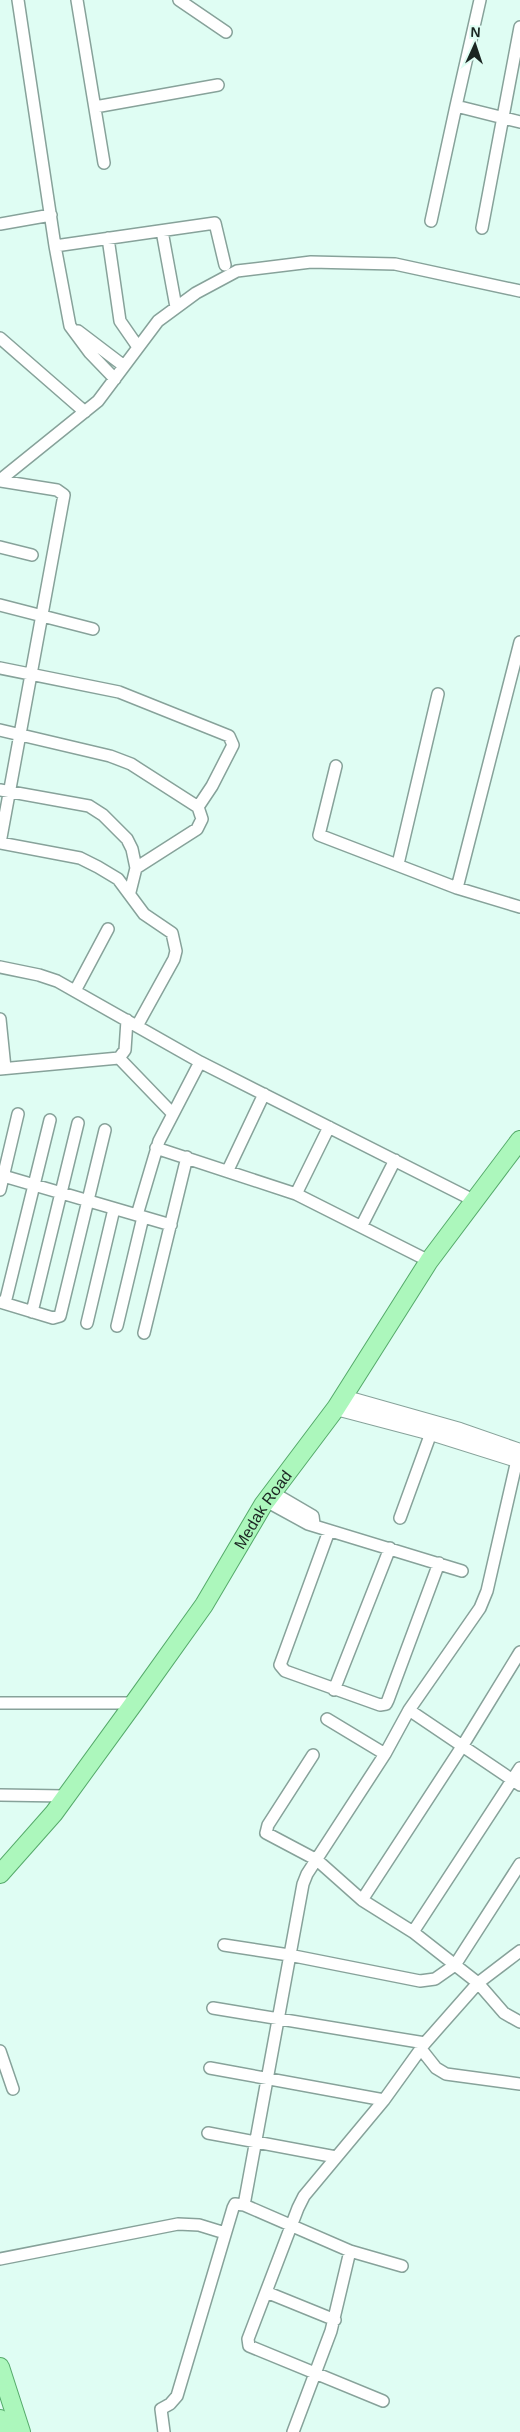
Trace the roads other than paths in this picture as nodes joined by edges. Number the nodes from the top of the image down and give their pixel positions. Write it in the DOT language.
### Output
graph roads {
  1 [pos="18,0"];
  2 [pos="77,0"];
  3 [pos="179,0"];
  4 [pos="480,0"];
  5 [pos="520,27"];
  6 [pos="226,32"];
  7 [pos="218,85"];
  8 [pos="456,106"];
  9 [pos="95,107"];
  10 [pos="502,118"];
  11 [pos="520,122"];
  12 [pos="104,164"];
  13 [pos="51,216"];
  14 [pos="431,221"];
  15 [pos="0,224"];
  16 [pos="482,228"];
  17 [pos="162,231"];
  18 [pos="108,238"];
  19 [pos="55,246"];
  20 [pos="225,265"];
  21 [pos="520,292"];
  22 [pos="176,307"];
  23 [pos="70,326"];
  24 [pos="0,338"];
  25 [pos="138,348"];
  26 [pos="124,366"];
  27 [pos="115,378"];
  28 [pos="85,412"];
  29 [pos="0,481"];
  30 [pos="0,547"];
  31 [pos="32,555"];
  32 [pos="0,605"];
  33 [pos="42,615"];
  34 [pos="93,629"];
  35 [pos="520,642"];
  36 [pos="0,668"];
  37 [pos="32,674"];
  38 [pos="438,694"];
  39 [pos="0,730"];
  40 [pos="20,734"];
  41 [pos="336,766"];
  42 [pos="5,791"];
  43 [pos="198,807"];
  44 [pos="0,843"];
  45 [pos="398,864"];
  46 [pos="136,868"];
  47 [pos="458,888"];
  48 [pos="130,892"];
  49 [pos="520,907"];
  50 [pos="108,929"];
  51 [pos="0,967"];
  52 [pos="75,991"];
  53 [pos="0,1019"];
  54 [pos="132,1023"];
  55 [pos="119,1058"];
  56 [pos="200,1062"];
  57 [pos="2,1069"];
  58 [pos="264,1094"];
  59 [pos="18,1114"];
  60 [pos="173,1114"];
  61 [pos="50,1120"];
  62 [pos="78,1123"];
  63 [pos="329,1127"];
  64 [pos="105,1130"];
  65 [pos="520,1140"];
  66 [pos="156,1148"];
  67 [pos="188,1157"];
  68 [pos="395,1160"];
  69 [pos="228,1170"];
  70 [pos="2,1176"];
  71 [pos="34,1185"];
  72 [pos="0,1190"];
  73 [pos="61,1193"];
  74 [pos="296,1194"];
  75 [pos="473,1200"];
  76 [pos="88,1201"];
  77 [pos="114,1209"];
  78 [pos="140,1216"];
  79 [pos="170,1225"];
  80 [pos="362,1225"];
  81 [pos="429,1261"];
  82 [pos="3,1302"];
  83 [pos="32,1312"];
  84 [pos="87,1323"];
  85 [pos="117,1326"];
  86 [pos="144,1333"];
  87 [pos="340,1402"];
  88 [pos="431,1433"];
  89 [pos="519,1457"];
  90 [pos="269,1496"];
  91 [pos="400,1518"];
  92 [pos="329,1531"];
  93 [pos="390,1548"];
  94 [pos="439,1563"];
  95 [pos="462,1571"];
  96 [pos="520,1652"];
  97 [pos="334,1690"];
  98 [pos="0,1703"];
  99 [pos="134,1703"];
  100 [pos="409,1710"];
  101 [pos="327,1719"];
  102 [pos="463,1745"];
  103 [pos="385,1754"];
  104 [pos="312,1755"];
  105 [pos="520,1768"];
  106 [pos="517,1782"];
  107 [pos="0,1795"];
  108 [pos="66,1796"];
  109 [pos="317,1860"];
  110 [pos="520,1864"];
  111 [pos="0,1874"];
  112 [pos="362,1900"];
  113 [pos="413,1932"];
  114 [pos="224,1944"];
  115 [pos="520,1951"];
  116 [pos="289,1955"];
  117 [pos="455,1965"];
  118 [pos="478,1983"];
  119 [pos="213,2008"];
  120 [pos="278,2019"];
  121 [pos="520,2022"];
  122 [pos="423,2046"];
  123 [pos="0,2051"];
  124 [pos="210,2068"];
  125 [pos="268,2078"];
  126 [pos="520,2084"];
  127 [pos="13,2089"];
  128 [pos="384,2100"];
  129 [pos="208,2133"];
  130 [pos="256,2141"];
  131 [pos="336,2157"];
  132 [pos="244,2205"];
  133 [pos="291,2226"];
  134 [pos="225,2233"];
  135 [pos="350,2250"];
  136 [pos="0,2259"];
  137 [pos="402,2266"];
  138 [pos="266,2292"];
  139 [pos="335,2320"];
  140 [pos="0,2367"];
  141 [pos="316,2372"];
  142 [pos="383,2401"];
  143 [pos="0,2419"];
  144 [pos="4,2432"];
  145 [pos="21,2432"];
  146 [pos="164,2432"];
  147 [pos="293,2432"];
  1 -- 13 [label="street"];
  2 -- 9 [label="street"];
  3 -- 6 [label="street"];
  4 -- 8 [label="street"];
  5 -- 10 [label="street"];
  7 -- 9 [label="street"];
  8 -- 10 [label="street"];
  8 -- 14 [label="street"];
  9 -- 12 [label="street"];
  10 -- 11 [label="street"];
  10 -- 16 [label="street"];
  13 -- 15 [label="street"];
  13 -- 19 [label="street"];
  17 -- 18 [label="street"];
  17 -- 20 [label="street"];
  17 -- 22 [label="street"];
  18 -- 19 [label="street"];
  18 -- 25 [label="street"];
  19 -- 23 [label="street"];
  21 -- 22 [label="street"];
  22 -- 25 [label="street"];
  23 -- 26 [label="street"];
  23 -- 27 [label="street"];
  24 -- 28 [label="street"];
  25 -- 26 [label="street"];
  26 -- 27 [label="street"];
  27 -- 28 [label="street"];
  28 -- 29 [label="street"];
  29 -- 33 [label="street"];
  30 -- 31 [label="street"];
  32 -- 33 [label="street"];
  33 -- 34 [label="street"];
  33 -- 37 [label="street"];
  35 -- 47 [label="street"];
  36 -- 37 [label="street"];
  37 -- 40 [label="street"];
  37 -- 43 [label="street"];
  38 -- 45 [label="street"];
  39 -- 40 [label="street"];
  40 -- 42 [label="street"];
  40 -- 43 [label="street"];
  41 -- 45 [label="street"];
  42 -- 44 [label="street"];
  42 -- 46 [label="street"];
  43 -- 46 [label="street"];
  44 -- 48 [label="street"];
  45 -- 47 [label="street"];
  46 -- 48 [label="street"];
  47 -- 49 [label="street"];
  48 -- 54 [label="street"];
  50 -- 52 [label="street"];
  51 -- 52 [label="street"];
  52 -- 54 [label="street"];
  53 -- 57 [label="street"];
  54 -- 55 [label="street"];
  54 -- 56 [label="street"];
  55 -- 57 [label="street"];
  55 -- 60 [label="street"];
  56 -- 58 [label="street"];
  56 -- 60 [label="street"];
  58 -- 63 [label="street"];
  58 -- 69 [label="street"];
  59 -- 70 [label="street"];
  60 -- 66 [label="street"];
  61 -- 71 [label="street"];
  62 -- 73 [label="street"];
  63 -- 68 [label="street"];
  63 -- 74 [label="street"];
  64 -- 76 [label="street"];
  65 -- 75 [label="main road, Medak Road"];
  66 -- 67 [label="street"];
  66 -- 78 [label="street"];
  67 -- 69 [label="street"];
  67 -- 79 [label="street"];
  68 -- 75 [label="street"];
  68 -- 80 [label="street"];
  69 -- 74 [label="street"];
  70 -- 71 [label="street"];
  70 -- 72 [label="street"];
  71 -- 73 [label="street"];
  71 -- 82 [label="street"];
  73 -- 76 [label="street"];
  73 -- 83 [label="street"];
  74 -- 80 [label="street"];
  75 -- 81 [label="main road, Medak Road"];
  76 -- 77 [label="street"];
  76 -- 83 [label="street"];
  77 -- 78 [label="street"];
  77 -- 84 [label="street"];
  78 -- 79 [label="street"];
  78 -- 85 [label="street"];
  79 -- 86 [label="street"];
  80 -- 81 [label="street"];
  81 -- 87 [label="main road, Medak Road"];
  82 -- 83 [label="street"];
  87 -- 88 [label="street"];
  87 -- 89 [label="street"];
  87 -- 90 [label="main road, Medak Road"];
  88 -- 89 [label="street"];
  88 -- 91 [label="street"];
  89 -- 100 [label="street"];
  90 -- 92 [label="street"];
  90 -- 99 [label="main road, Medak Road"];
  92 -- 93 [label="street"];
  92 -- 97 [label="street"];
  93 -- 94 [label="street"];
  93 -- 97 [label="street"];
  94 -- 95 [label="street"];
  94 -- 97 [label="street"];
  96 -- 102 [label="street"];
  98 -- 99 [label="street"];
  99 -- 108 [label="main road, Medak Road"];
  100 -- 102 [label="street"];
  100 -- 103 [label="street"];
  101 -- 103 [label="street"];
  102 -- 106 [label="street"];
  102 -- 112 [label="street"];
  103 -- 109 [label="street"];
  104 -- 109 [label="street"];
  105 -- 106 [label="street"];
  106 -- 113 [label="street"];
  107 -- 108 [label="street"];
  108 -- 111 [label="main road, Medak Road"];
  109 -- 112 [label="street"];
  109 -- 116 [label="street"];
  110 -- 117 [label="street"];
  112 -- 113 [label="street"];
  113 -- 117 [label="street"];
  114 -- 116 [label="street"];
  115 -- 118 [label="street"];
  116 -- 117 [label="street"];
  116 -- 120 [label="street"];
  117 -- 118 [label="street"];
  118 -- 121 [label="street"];
  118 -- 122 [label="street"];
  119 -- 120 [label="street"];
  120 -- 122 [label="street"];
  120 -- 125 [label="street"];
  122 -- 126 [label="street"];
  122 -- 128 [label="street"];
  123 -- 127 [label="street"];
  124 -- 125 [label="street"];
  125 -- 128 [label="street"];
  125 -- 130 [label="street"];
  128 -- 131 [label="street"];
  129 -- 130 [label="street"];
  130 -- 131 [label="street"];
  130 -- 132 [label="street"];
  131 -- 133 [label="street"];
  132 -- 133 [label="street"];
  132 -- 134 [label="street"];
  133 -- 135 [label="street"];
  133 -- 138 [label="street"];
  134 -- 136 [label="street"];
  134 -- 146 [label="street"];
  135 -- 137 [label="street"];
  135 -- 139 [label="street"];
  138 -- 139 [label="street"];
  138 -- 141 [label="street"];
  139 -- 141 [label="street"];
  140 -- 145 [label="main road"];
  141 -- 142 [label="street"];
  141 -- 147 [label="street"];
  143 -- 144 [label="main road"];
}
